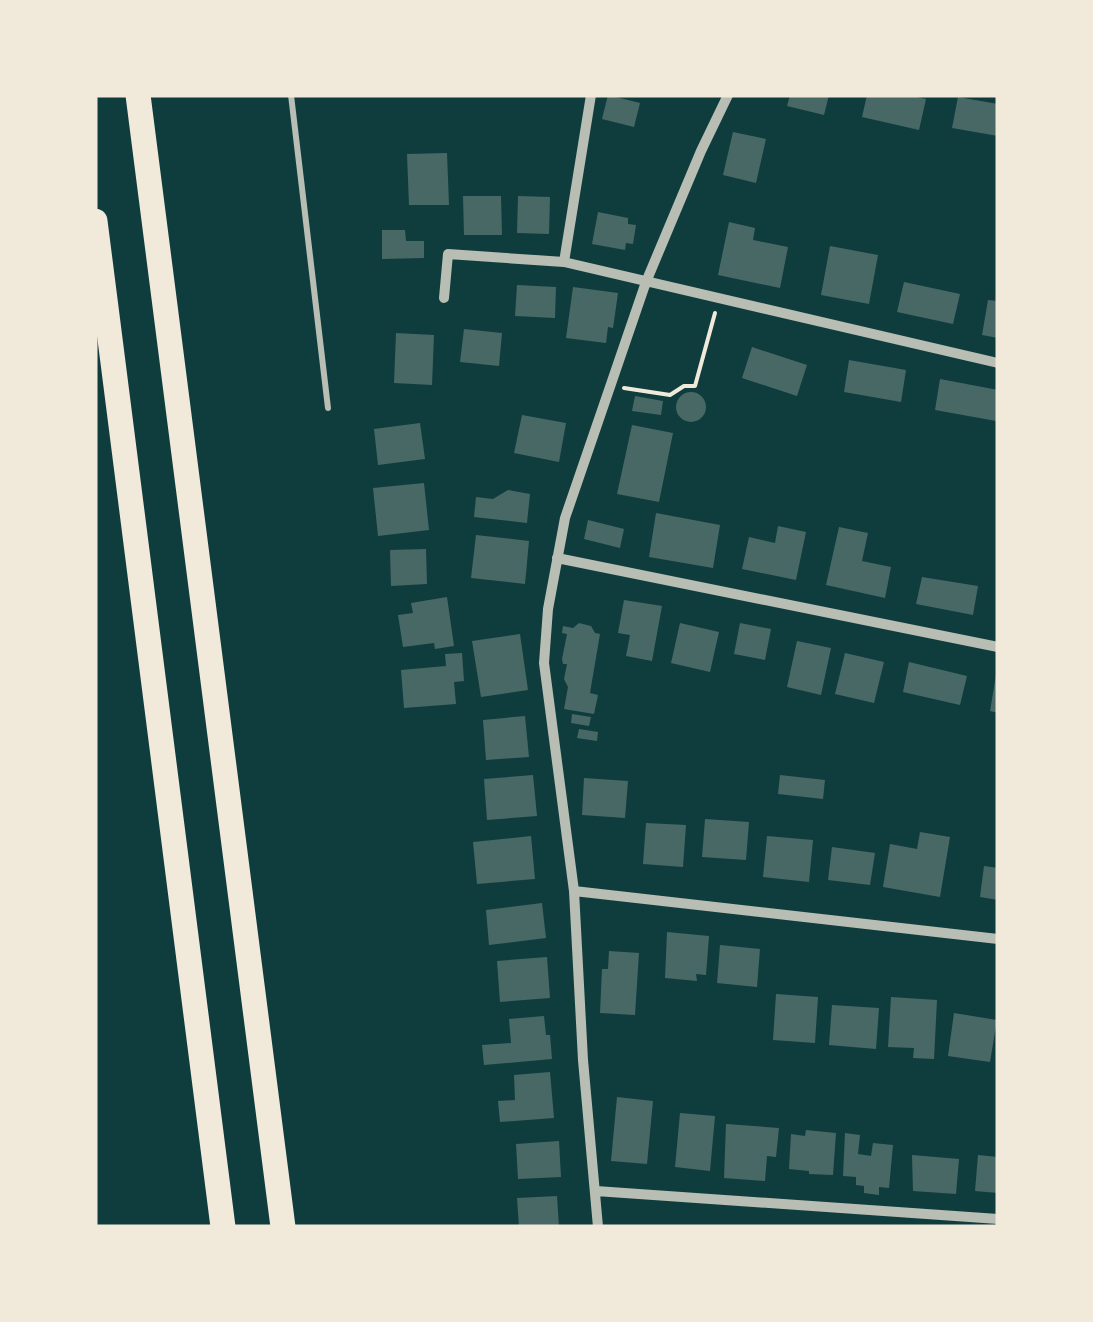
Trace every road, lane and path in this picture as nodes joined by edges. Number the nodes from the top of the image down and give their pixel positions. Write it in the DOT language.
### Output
graph roads {
  1 [pos="138,95"];
  2 [pos="291,95"];
  3 [pos="592,95"];
  4 [pos="728,95"];
  5 [pos="95,222"];
  6 [pos="564,262"];
  7 [pos="646,282"];
  8 [pos="444,298"];
  9 [pos="719,299"];
  10 [pos="998,363"];
  11 [pos="612,386"];
  12 [pos="328,408"];
  13 [pos="557,558"];
  14 [pos="998,647"];
  15 [pos="574,891"];
  16 [pos="998,938"];
  17 [pos="596,1192"];
  18 [pos="998,1219"];
  19 [pos="223,1227"];
  20 [pos="282,1227"];
  21 [pos="598,1227"];
  1 -- 20 [label="highway"];
  2 -- 12 [label="lane"];
  3 -- 6 [label="street"];
  4 -- 7 [label="street"];
  5 -- 19 [label="highway"];
  6 -- 7 [label="street"];
  6 -- 8 [label="street"];
  7 -- 9 [label="street"];
  7 -- 11 [label="street"];
  9 -- 10 [label="street"];
  9 -- 11 [label="path"];
  11 -- 13 [label="street"];
  13 -- 14 [label="street"];
  13 -- 15 [label="street"];
  15 -- 16 [label="street"];
  15 -- 17 [label="street"];
  17 -- 18 [label="street"];
  17 -- 21 [label="street"];
}
